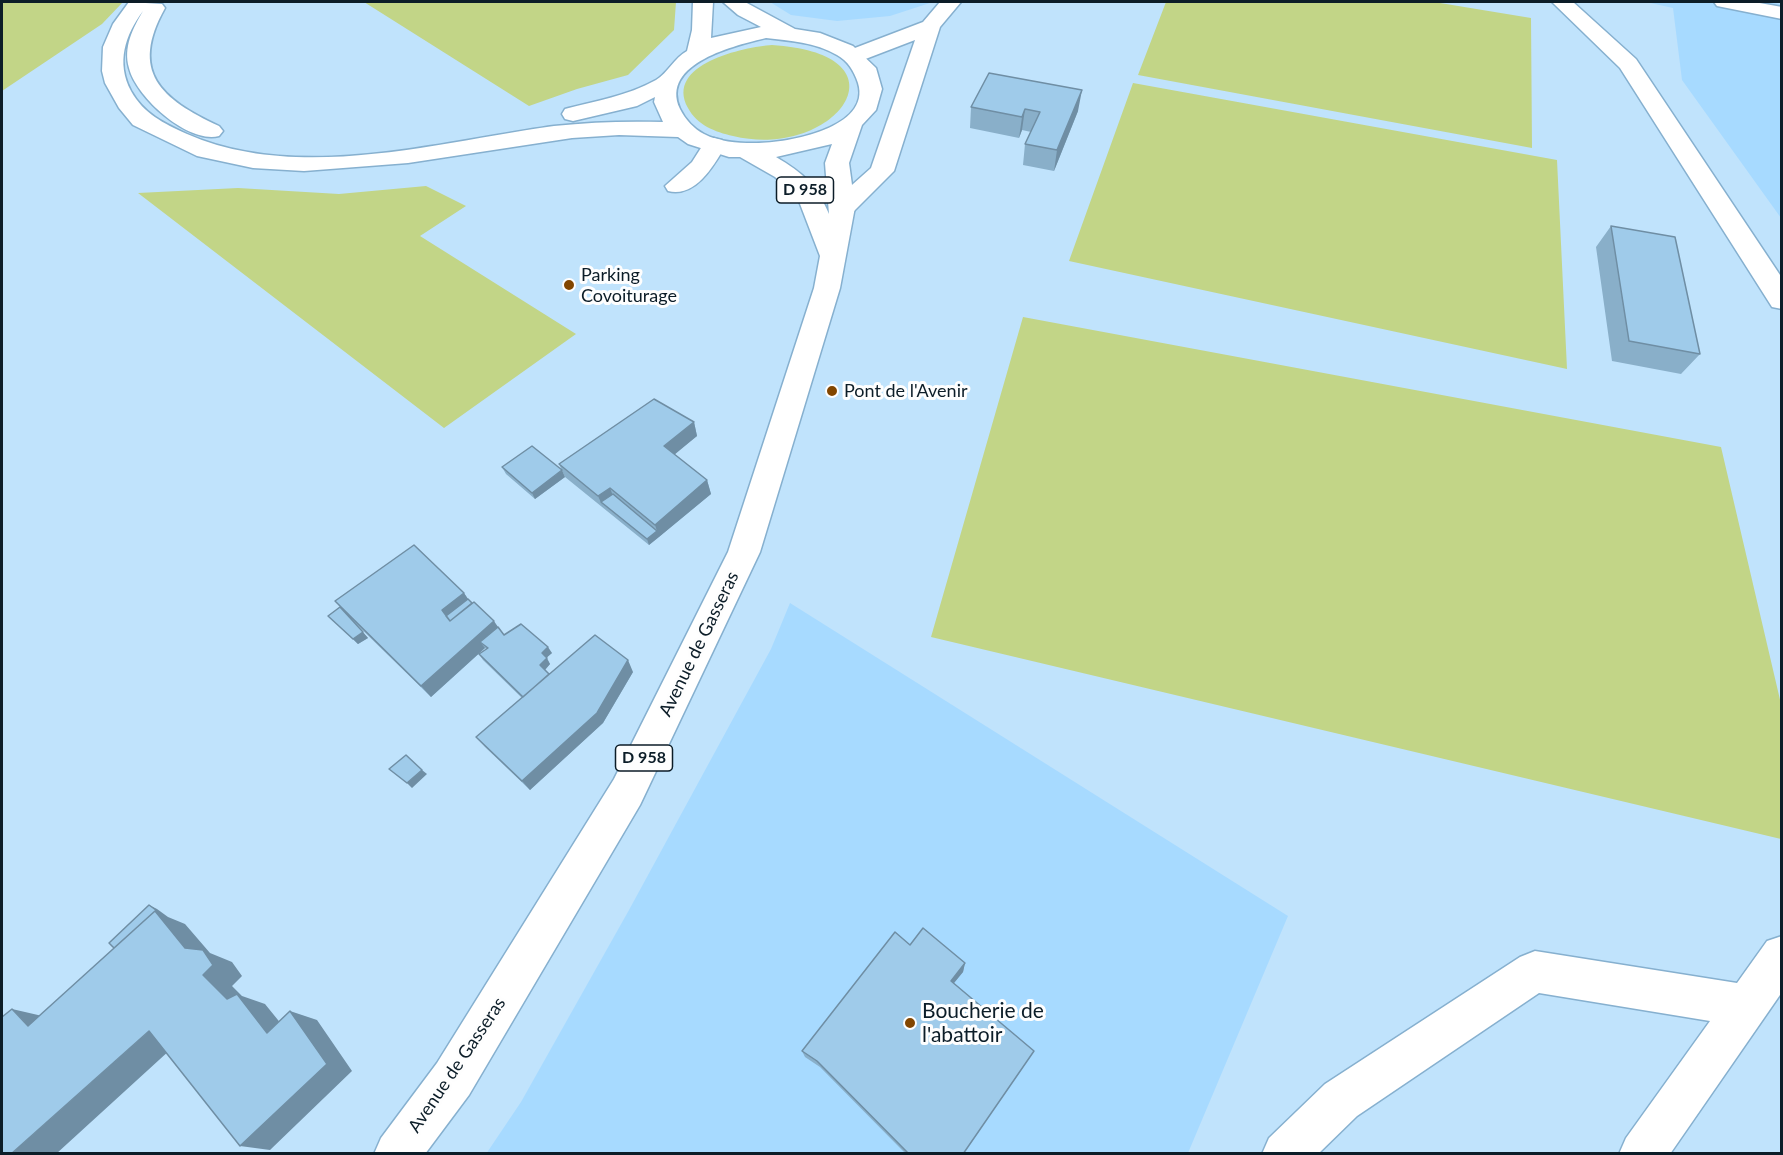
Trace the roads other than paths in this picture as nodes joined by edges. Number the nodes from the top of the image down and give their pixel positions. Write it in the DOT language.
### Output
graph roads {
  1 [pos="139,2"];
  2 [pos="160,2"];
  3 [pos="703,2"];
  4 [pos="734,2"];
  5 [pos="951,2"];
  6 [pos="1562,2"];
  7 [pos="1724,2"];
  8 [pos="1775,12"];
  9 [pos="930,26"];
  10 [pos="1782,32"];
  11 [pos="790,33"];
  12 [pos="698,50"];
  13 [pos="855,56"];
  14 [pos="665,84"];
  15 [pos="851,124"];
  16 [pos="682,130"];
  17 [pos="714,145"];
  18 [pos="747,151"];
  19 [pos="677,186"];
  20 [pos="843,207"];
  21 [pos="832,255"];
  22 [pos="1782,300"];
  23 [pos="1782,956"];
  24 [pos="1746,1006"];
  25 [pos="397,1154"];
  26 [pos="1285,1154"];
  27 [pos="1642,1154"];
  1 -- 16 [label="main road"];
  2 -- 14 [label="main road"];
  3 -- 12 [label="main road"];
  4 -- 11 [label="main road"];
  5 -- 9 [label="main road"];
  6 -- 22 [label="main road"];
  7 -- 8 [label="main road"];
  8 -- 10 [label="main road"];
  9 -- 13 [label="main road"];
  9 -- 20 [label="main road"];
  11 -- 12 [label="main road"];
  11 -- 13 [label="main road"];
  12 -- 14 [label="main road"];
  13 -- 15 [label="main road"];
  14 -- 16 [label="main road"];
  15 -- 18 [label="main road"];
  15 -- 20 [label="main road, Avenue de Gasseras / D 958"];
  16 -- 17 [label="main road"];
  17 -- 18 [label="main road"];
  17 -- 19 [label="main road"];
  18 -- 21 [label="main road, Avenue de Gasseras / D 958"];
  20 -- 21 [label="main road, Avenue de Gasseras / D 958"];
  21 -- 25 [label="main road, Avenue de Gasseras / D 958"];
  23 -- 24 [label="main road"];
  24 -- 26 [label="main road"];
  24 -- 27 [label="main road"];
}
